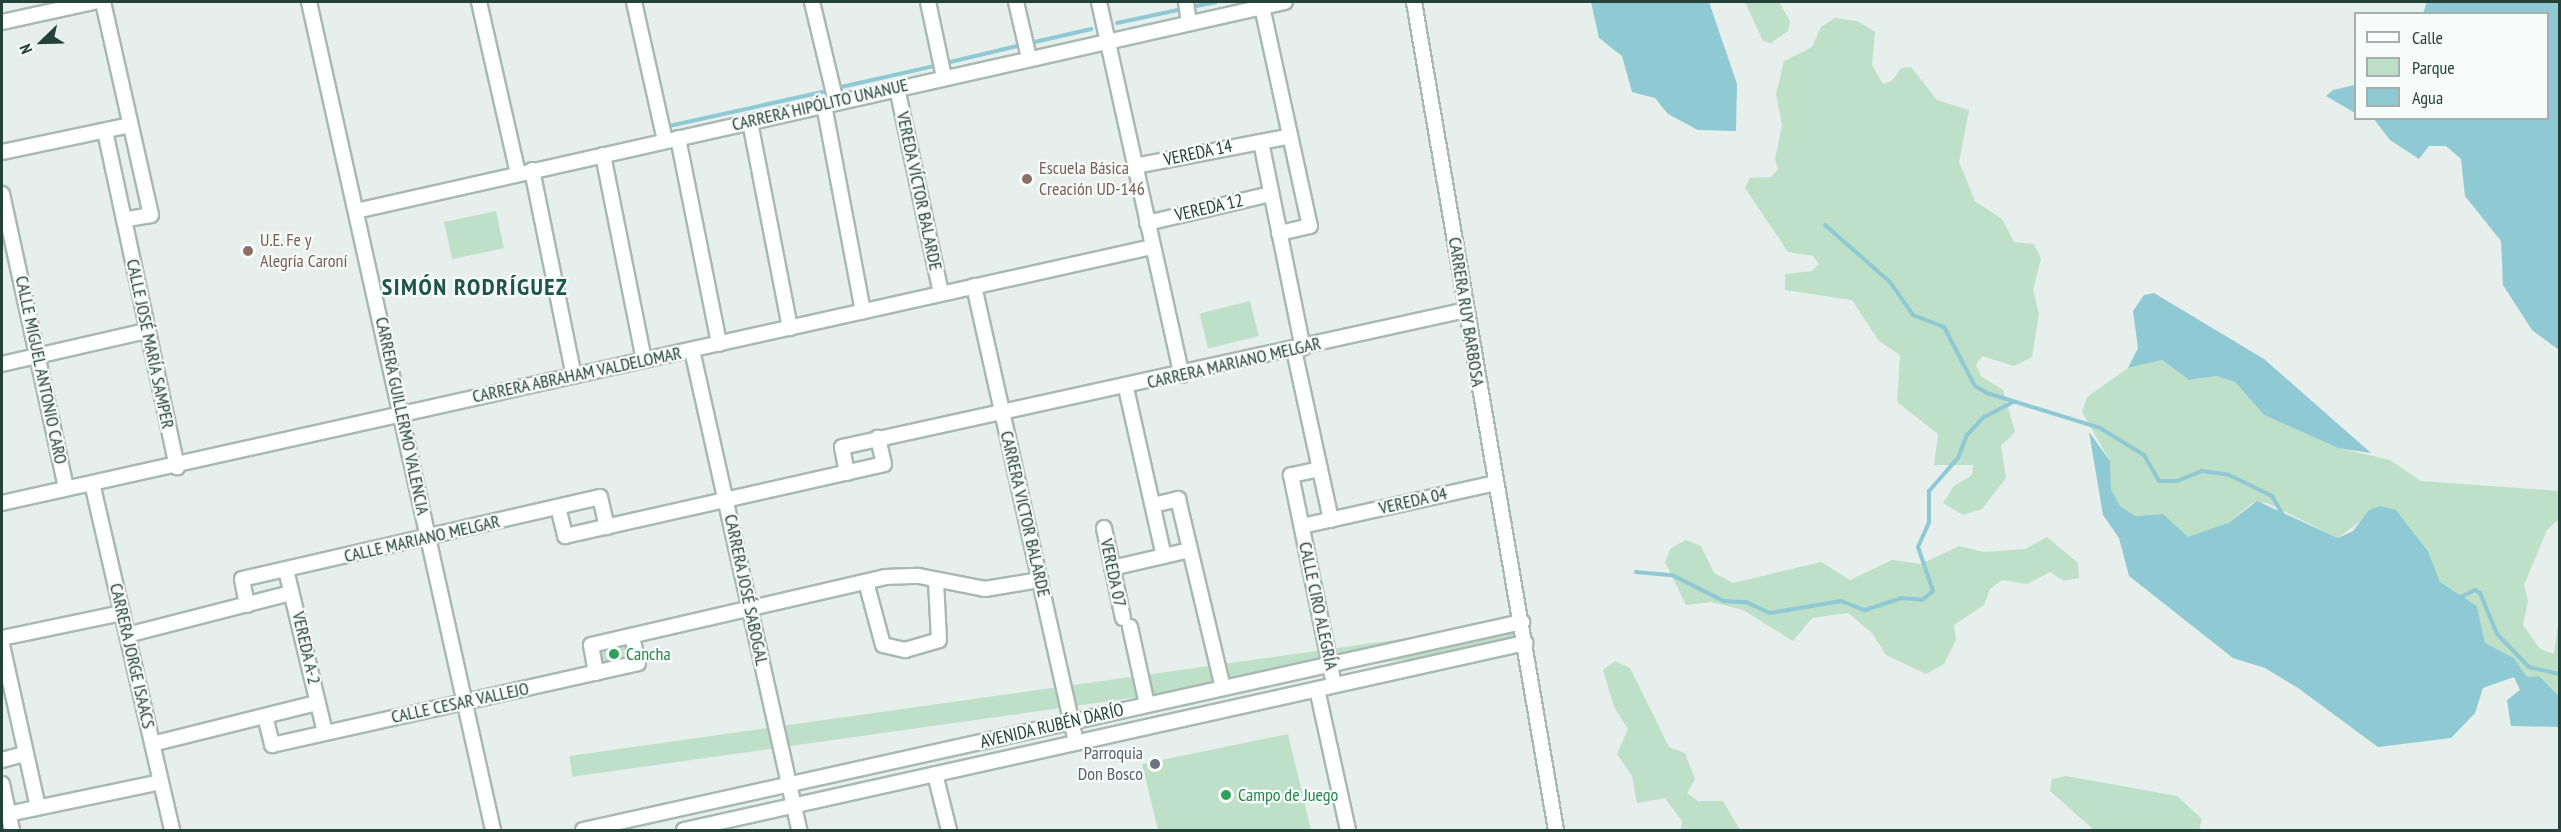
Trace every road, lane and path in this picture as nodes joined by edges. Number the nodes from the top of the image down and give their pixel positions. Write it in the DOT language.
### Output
graph roads {
  1 [pos="94,2"];
  2 [pos="103,2"];
  3 [pos="309,2"];
  4 [pos="479,2"];
  5 [pos="634,2"];
  6 [pos="812,2"];
  7 [pos="928,2"];
  8 [pos="1016,2"];
  9 [pos="1099,2"];
  10 [pos="1285,2"];
  11 [pos="1414,2"];
  12 [pos="1261,4"];
  13 [pos="1187,10"];
  14 [pos="2,22"];
  15 [pos="1108,41"];
  16 [pos="1027,49"];
  17 [pos="944,77"];
  18 [pos="897,88"];
  19 [pos="830,103"];
  20 [pos="750,122"];
  21 [pos="129,125"];
  22 [pos="105,131"];
  23 [pos="1287,137"];
  24 [pos="672,139"];
  25 [pos="1261,142"];
  26 [pos="2,152"];
  27 [pos="603,155"];
  28 [pos="1135,166"];
  29 [pos="532,170"];
  30 [pos="518,174"];
  31 [pos="2,194"];
  32 [pos="1271,194"];
  33 [pos="356,211"];
  34 [pos="124,220"];
  35 [pos="1147,223"];
  36 [pos="1279,233"];
  37 [pos="1152,247"];
  38 [pos="8,254"];
  39 [pos="974,286"];
  40 [pos="941,293"];
  41 [pos="1466,310"];
  42 [pos="863,311"];
  43 [pos="790,328"];
  44 [pos="146,331"];
  45 [pos="718,344"];
  46 [pos="1298,349"];
  47 [pos="692,350"];
  48 [pos="38,355"];
  49 [pos="644,360"];
  50 [pos="2,364"];
  51 [pos="1182,375"];
  52 [pos="574,376"];
  53 [pos="1126,388"];
  54 [pos="1001,410"];
  55 [pos="401,414"];
  56 [pos="878,438"];
  57 [pos="177,467"];
  58 [pos="1320,469"];
  59 [pos="847,473"];
  60 [pos="92,483"];
  61 [pos="1496,483"];
  62 [pos="66,488"];
  63 [pos="726,500"];
  64 [pos="2,503"];
  65 [pos="1152,505"];
  66 [pos="558,507"];
  67 [pos="1331,520"];
  68 [pos="1302,526"];
  69 [pos="607,527"];
  70 [pos="1104,528"];
  71 [pos="428,538"];
  72 [pos="1190,550"];
  73 [pos="1164,556"];
  74 [pos="1112,568"];
  75 [pos="286,570"];
  76 [pos="936,580"];
  77 [pos="1040,580"];
  78 [pos="866,582"];
  79 [pos="291,593"];
  80 [pos="247,604"];
  81 [pos="750,610"];
  82 [pos="122,613"];
  83 [pos="1522,622"];
  84 [pos="127,635"];
  85 [pos="632,636"];
  86 [pos="2,638"];
  87 [pos="1525,643"];
  88 [pos="2,645"];
  89 [pos="1330,664"];
  90 [pos="596,673"];
  91 [pos="1334,685"];
  92 [pos="1223,688"];
  93 [pos="1317,689"];
  94 [pos="465,701"];
  95 [pos="317,703"];
  96 [pos="1147,704"];
  97 [pos="265,716"];
  98 [pos="1071,722"];
  99 [pos="325,732"];
  100 [pos="1076,743"];
  101 [pos="152,744"];
  102 [pos="25,754"];
  103 [pos="2,760"];
  104 [pos="935,774"];
  105 [pos="161,782"];
  106 [pos="2,784"];
  107 [pos="789,785"];
  108 [pos="794,806"];
  109 [pos="38,807"];
  110 [pos="8,814"];
  111 [pos="686,830"];
  112 [pos="12,831"];
  113 [pos="172,831"];
  114 [pos="494,831"];
  115 [pos="583,831"];
  116 [pos="799,831"];
  117 [pos="949,831"];
  118 [pos="1348,831"];
  119 [pos="1557,831"];
  1 -- 14 [label="street"];
  2 -- 21 [label="street"];
  3 -- 33 [label="street, CARRERA GUILLERMO VALENCIA"];
  4 -- 30 [label="street"];
  5 -- 24 [label="street"];
  6 -- 19 [label="street"];
  7 -- 17 [label="street"];
  8 -- 16 [label="street"];
  9 -- 15 [label="street"];
  10 -- 12 [label="street, CARRERA HIPÓLITO UNANUE"];
  11 -- 41 [label="street, CARRERA RUY BARBOSA"];
  12 -- 13 [label="street, CARRERA HIPÓLITO UNANUE"];
  12 -- 23 [label="street"];
  13 -- 15 [label="street, CARRERA HIPÓLITO UNANUE"];
  15 -- 16 [label="street, CARRERA HIPÓLITO UNANUE"];
  15 -- 28 [label="street"];
  16 -- 17 [label="street, CARRERA HIPÓLITO UNANUE"];
  17 -- 18 [label="street, CARRERA HIPÓLITO UNANUE"];
  18 -- 19 [label="street, CARRERA HIPÓLITO UNANUE"];
  18 -- 40 [label="street, VEREDA VÍCTOR BALARDE"];
  19 -- 20 [label="street, CARRERA HIPÓLITO UNANUE"];
  19 -- 42 [label="street"];
  20 -- 24 [label="street, CARRERA HIPÓLITO UNANUE"];
  20 -- 43 [label="street"];
  21 -- 22 [label="street"];
  21 -- 34 [label="street"];
  22 -- 26 [label="street"];
  22 -- 34 [label="street, CALLE JOSÉ MARÍA SAMPER"];
  23 -- 25 [label="street, VEREDA 14"];
  23 -- 36 [label="street"];
  24 -- 27 [label="street, CARRERA HIPÓLITO UNANUE"];
  24 -- 45 [label="street"];
  25 -- 28 [label="street, VEREDA 14"];
  25 -- 32 [label="street, CALLE CIRO ALEGRÍA"];
  27 -- 29 [label="street, CARRERA HIPÓLITO UNANUE"];
  27 -- 49 [label="street"];
  28 -- 35 [label="street"];
  29 -- 30 [label="street, CARRERA HIPÓLITO UNANUE"];
  29 -- 52 [label="street"];
  30 -- 33 [label="street, CARRERA HIPÓLITO UNANUE"];
  31 -- 38 [label="street, CALLE MIGUEL ANTONIO CARO"];
  32 -- 35 [label="street, VEREDA 12"];
  32 -- 36 [label="street, CALLE CIRO ALEGRÍA"];
  33 -- 55 [label="street, CARRERA GUILLERMO VALENCIA"];
  34 -- 44 [label="street, CALLE JOSÉ MARÍA SAMPER"];
  35 -- 37 [label="street"];
  36 -- 46 [label="street, CALLE CIRO ALEGRÍA"];
  37 -- 39 [label="street, CARRERA ABRAHAM VALDELOMAR"];
  37 -- 51 [label="street"];
  38 -- 48 [label="street, CALLE MIGUEL ANTONIO CARO"];
  39 -- 40 [label="street, CARRERA ABRAHAM VALDELOMAR"];
  39 -- 54 [label="street, CARRERA VICTOR BALARDE"];
  40 -- 42 [label="street, CARRERA ABRAHAM VALDELOMAR"];
  41 -- 46 [label="street, CARRERA MARIANO MELGAR"];
  41 -- 61 [label="street, CARRERA RUY BARBOSA"];
  42 -- 43 [label="street, CARRERA ABRAHAM VALDELOMAR"];
  43 -- 45 [label="street, CARRERA ABRAHAM VALDELOMAR"];
  44 -- 48 [label="street"];
  44 -- 57 [label="street, CALLE JOSÉ MARÍA SAMPER"];
  45 -- 47 [label="street, CARRERA ABRAHAM VALDELOMAR"];
  46 -- 51 [label="street, CARRERA MARIANO MELGAR"];
  46 -- 58 [label="street, CALLE CIRO ALEGRÍA"];
  47 -- 49 [label="street, CARRERA ABRAHAM VALDELOMAR"];
  47 -- 63 [label="street, CARRERA JOSÉ SABOGAL"];
  48 -- 50 [label="street"];
  48 -- 62 [label="street, CALLE MIGUEL ANTONIO CARO"];
  49 -- 52 [label="street, CARRERA ABRAHAM VALDELOMAR"];
  51 -- 53 [label="street, CARRERA MARIANO MELGAR"];
  52 -- 55 [label="street, CARRERA ABRAHAM VALDELOMAR"];
  53 -- 54 [label="street, CARRERA MARIANO MELGAR"];
  53 -- 65 [label="street"];
  54 -- 56 [label="street"];
  54 -- 77 [label="street, CARRERA VICTOR BALARDE"];
  55 -- 57 [label="street, CARRERA ABRAHAM VALDELOMAR"];
  55 -- 71 [label="street, CARRERA GUILLERMO VALENCIA"];
  56 -- 59 [label="street"];
  56 -- 59 [label="street"];
  57 -- 60 [label="street, CARRERA ABRAHAM VALDELOMAR"];
  58 -- 67 [label="street, CALLE CIRO ALEGRÍA"];
  58 -- 68 [label="street, CALLE CIRO ALEGRÍA"];
  59 -- 63 [label="street"];
  60 -- 62 [label="street, CARRERA ABRAHAM VALDELOMAR"];
  60 -- 82 [label="street, CARRERA JORGE ISAACS"];
  61 -- 67 [label="street, VEREDA 04"];
  61 -- 83 [label="street, CARRERA RUY BARBOSA"];
  62 -- 64 [label="street, CARRERA ABRAHAM VALDELOMAR"];
  63 -- 69 [label="street"];
  63 -- 81 [label="street, CARRERA JOSÉ SABOGAL"];
  65 -- 72 [label="street"];
  65 -- 73 [label="street"];
  66 -- 69 [label="street"];
  66 -- 69 [label="street, CALLE MARIANO MELGAR"];
  66 -- 71 [label="street, CALLE MARIANO MELGAR"];
  67 -- 68 [label="street, CALLE CIRO ALEGRÍA"];
  68 -- 89 [label="street, CALLE CIRO ALEGRÍA"];
  70 -- 74 [label="street, VEREDA 07"];
  71 -- 75 [label="street, CALLE MARIANO MELGAR"];
  71 -- 94 [label="street, CARRERA GUILLERMO VALENCIA"];
  72 -- 73 [label="street"];
  72 -- 92 [label="street"];
  73 -- 74 [label="street"];
  74 -- 96 [label="street, VEREDA 07"];
  75 -- 79 [label="street"];
  75 -- 80 [label="street, CALLE MARIANO MELGAR"];
  76 -- 77 [label="street"];
  76 -- 78 [label="street"];
  76 -- 78 [label="street"];
  77 -- 98 [label="street, CARRERA VICTOR BALARDE"];
  78 -- 81 [label="street"];
  79 -- 80 [label="street"];
  79 -- 95 [label="street, VEREDA A-2"];
  80 -- 84 [label="street"];
  81 -- 85 [label="street"];
  81 -- 107 [label="street, CARRERA JOSÉ SABOGAL"];
  82 -- 84 [label="street, CARRERA JORGE ISAACS"];
  82 -- 86 [label="street"];
  83 -- 87 [label="street, CARRERA RUY BARBOSA"];
  83 -- 89 [label="street, AVENIDA RUBÉN DARÍO"];
  84 -- 101 [label="street, CARRERA JORGE ISAACS"];
  85 -- 90 [label="street"];
  85 -- 90 [label="street, CALLE CESAR VALLEJO"];
  87 -- 91 [label="street, AVENIDA RUBÉN DARÍO"];
  87 -- 119 [label="street"];
  88 -- 102 [label="street"];
  89 -- 91 [label="street, CALLE CIRO ALEGRÍA"];
  89 -- 92 [label="street, AVENIDA RUBÉN DARÍO"];
  90 -- 94 [label="street, CALLE CESAR VALLEJO"];
  91 -- 93 [label="street, AVENIDA RUBÉN DARÍO"];
  92 -- 96 [label="street, AVENIDA RUBÉN DARÍO"];
  93 -- 100 [label="street, AVENIDA RUBÉN DARÍO"];
  93 -- 118 [label="street"];
  94 -- 99 [label="street, CALLE CESAR VALLEJO"];
  94 -- 114 [label="street, CARRERA GUILLERMO VALENCIA"];
  95 -- 97 [label="street"];
  95 -- 99 [label="street"];
  96 -- 98 [label="street, AVENIDA RUBÉN DARÍO"];
  97 -- 99 [label="street, CALLE CESAR VALLEJO"];
  97 -- 101 [label="street"];
  98 -- 100 [label="street, CARRERA VICTOR BALARDE"];
  98 -- 107 [label="street, AVENIDA RUBÉN DARÍO"];
  100 -- 104 [label="street, AVENIDA RUBÉN DARÍO"];
  101 -- 105 [label="street, CARRERA JORGE ISAACS"];
  102 -- 103 [label="street"];
  102 -- 109 [label="street"];
  104 -- 108 [label="street, AVENIDA RUBÉN DARÍO"];
  104 -- 117 [label="street"];
  105 -- 109 [label="street"];
  105 -- 113 [label="street, CARRERA JORGE ISAACS"];
  106 -- 110 [label="street"];
  107 -- 108 [label="street, CARRERA JOSÉ SABOGAL"];
  107 -- 115 [label="street, AVENIDA RUBÉN DARÍO"];
  108 -- 111 [label="street, AVENIDA RUBÉN DARÍO"];
  108 -- 116 [label="street, CARRERA JOSÉ SABOGAL"];
  109 -- 110 [label="street"];
  110 -- 112 [label="street"];
}
